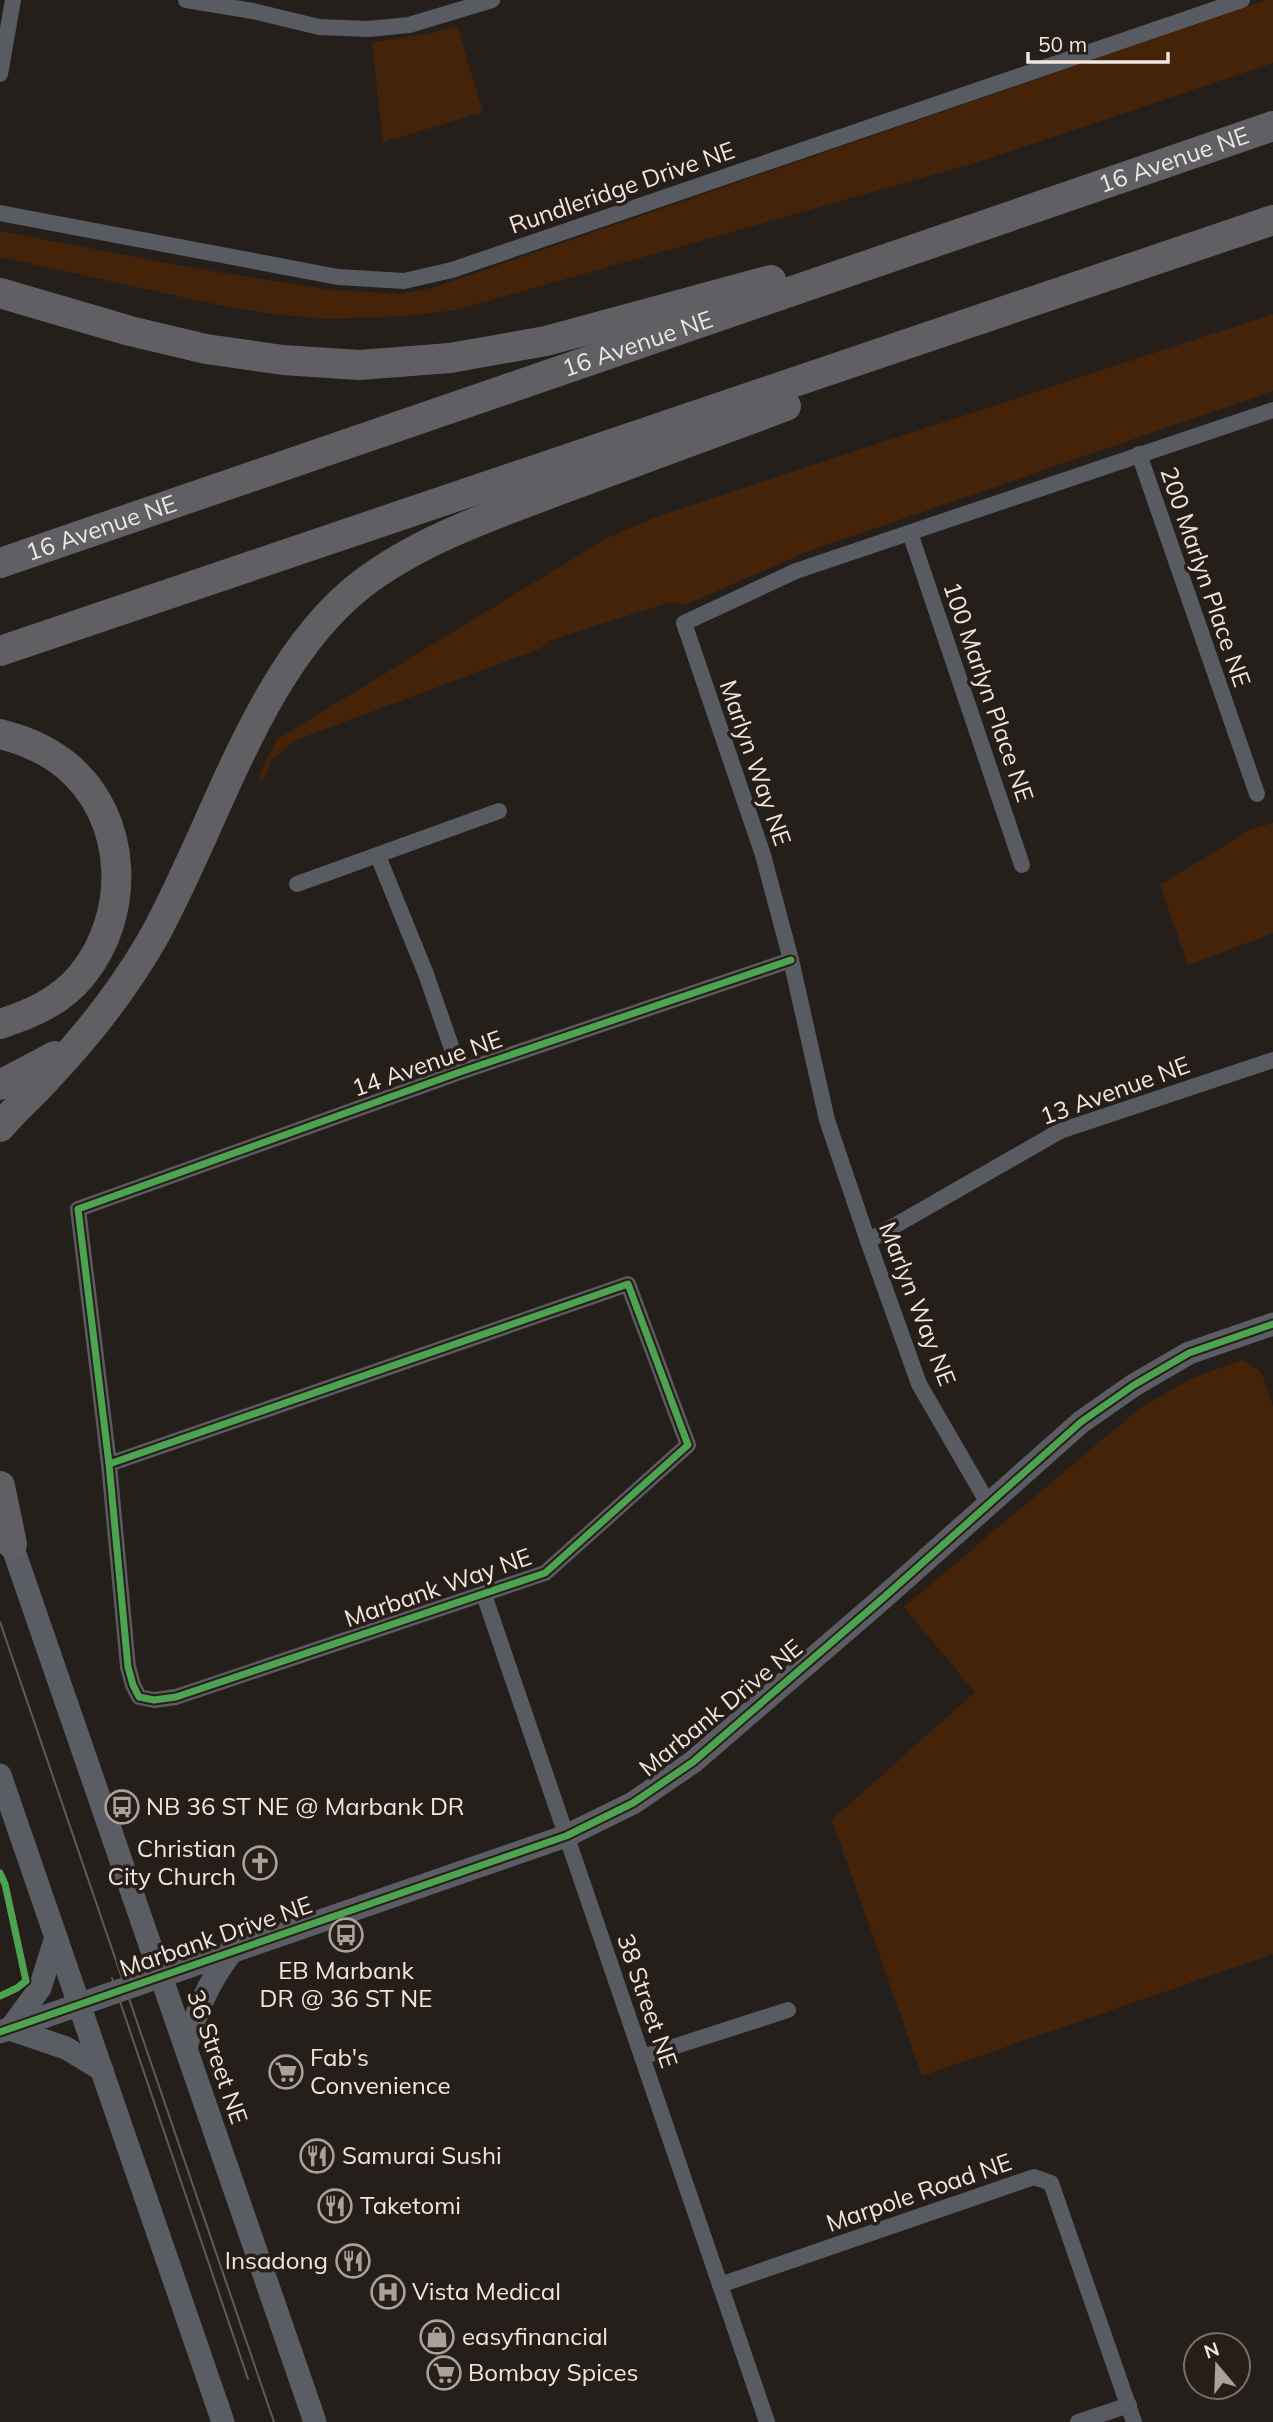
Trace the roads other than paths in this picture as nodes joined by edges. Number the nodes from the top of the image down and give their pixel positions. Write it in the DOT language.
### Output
graph roads {
  1 [pos="13,0"];
  2 [pos="186,0"];
  3 [pos="492,0"];
  4 [pos="1241,0"];
  5 [pos="1219,4"];
  6 [pos="254,6"];
  7 [pos="0,74"];
  8 [pos="1273,126"];
  9 [pos="0,213"];
  10 [pos="1273,220"];
  11 [pos="935,243"];
  12 [pos="0,293"];
  13 [pos="864,359"];
  14 [pos="1273,410"];
  15 [pos="1139,454"];
  16 [pos="910,533"];
  17 [pos="0,563"];
  18 [pos="0,651"];
  19 [pos="0,734"];
  20 [pos="1257,794"];
  21 [pos="499,811"];
  22 [pos="378,856"];
  23 [pos="1022,865"];
  24 [pos="297,884"];
  25 [pos="791,960"];
  26 [pos="97,1021"];
  27 [pos="0,1024"];
  28 [pos="1273,1060"];
  29 [pos="460,1072"];
  30 [pos="0,1086"];
  31 [pos="0,1126"];
  32 [pos="78,1209"];
  33 [pos="868,1241"];
  34 [pos="1271,1331"];
  35 [pos="109,1464"];
  36 [pos="0,1486"];
  37 [pos="989,1505"];
  38 [pos="0,1510"];
  39 [pos="12,1544"];
  40 [pos="484,1595"];
  41 [pos="0,1775"];
  42 [pos="566,1836"];
  43 [pos="56,1937"];
  44 [pos="230,1954"];
  45 [pos="161,1976"];
  46 [pos="79,2005"];
  47 [pos="788,2010"];
  48 [pos="5,2031"];
  49 [pos="186,2047"];
  50 [pos="642,2057"];
  51 [pos="102,2070"];
  52 [pos="720,2285"];
  53 [pos="1129,2405"];
  54 [pos="223,2422"];
  55 [pos="315,2422"];
  56 [pos="767,2422"];
  57 [pos="1078,2422"];
  58 [pos="1134,2422"];
  1 -- 7 [label="street"];
  2 -- 6 [label="street"];
  3 -- 6 [label="street"];
  4 -- 5 [label="street, Rundleridge Drive NE"];
  5 -- 9 [label="street, Rundleridge Drive NE"];
  8 -- 11 [label="highway, 16 Avenue NE"];
  10 -- 13 [label="highway"];
  11 -- 12 [label="highway"];
  11 -- 17 [label="highway, 16 Avenue NE"];
  13 -- 18 [label="highway"];
  13 -- 26 [label="highway"];
  14 -- 15 [label="street, Marlyn Way NE"];
  15 -- 16 [label="street, Marlyn Way NE"];
  15 -- 20 [label="street, 200 Marlyn Place NE"];
  16 -- 23 [label="street, 100 Marlyn Place NE"];
  16 -- 25 [label="street, Marlyn Way NE"];
  19 -- 27 [label="highway"];
  21 -- 22 [label="street"];
  22 -- 24 [label="street"];
  22 -- 29 [label="street"];
  25 -- 29 [label="street, 14 Avenue NE"];
  25 -- 33 [label="street, Marlyn Way NE"];
  26 -- 30 [label="highway"];
  26 -- 31 [label="highway"];
  28 -- 33 [label="street, 13 Avenue NE"];
  29 -- 32 [label="street, 14 Avenue NE"];
  32 -- 35 [label="street, Marbank Way NE"];
  33 -- 37 [label="street, Marlyn Way NE"];
  34 -- 37 [label="main road, Marbank Drive NE"];
  35 -- 40 [label="street, Marbank Way NE"];
  35 -- 40 [label="street, Marbank Way NE"];
  36 -- 39 [label="highway"];
  37 -- 42 [label="main road, Marbank Drive NE"];
  38 -- 39 [label="main road, 36 Street NE"];
  39 -- 45 [label="main road, 36 Street NE"];
  40 -- 42 [label="street, 38 Street NE"];
  41 -- 43 [label="main road"];
  42 -- 44 [label="main road, Marbank Drive NE"];
  42 -- 50 [label="street, 38 Street NE"];
  43 -- 46 [label="main road"];
  43 -- 48 [label="main road"];
  44 -- 45 [label="main road, Marbank Drive NE"];
  44 -- 49 [label="main road"];
  45 -- 46 [label="main road, Marbank Drive NE"];
  45 -- 49 [label="main road, 36 Street NE"];
  46 -- 48 [label="main road, Marbank Drive NE"];
  46 -- 51 [label="main road"];
  47 -- 50 [label="street"];
  48 -- 51 [label="main road"];
  49 -- 55 [label="main road, 36 Street NE"];
  50 -- 52 [label="street, 38 Street NE"];
  51 -- 54 [label="main road"];
  52 -- 53 [label="street, Marpole Road NE"];
  52 -- 56 [label="street, 38 Street NE"];
  53 -- 57 [label="street"];
  53 -- 58 [label="street, Marpole Road NE"];
}
